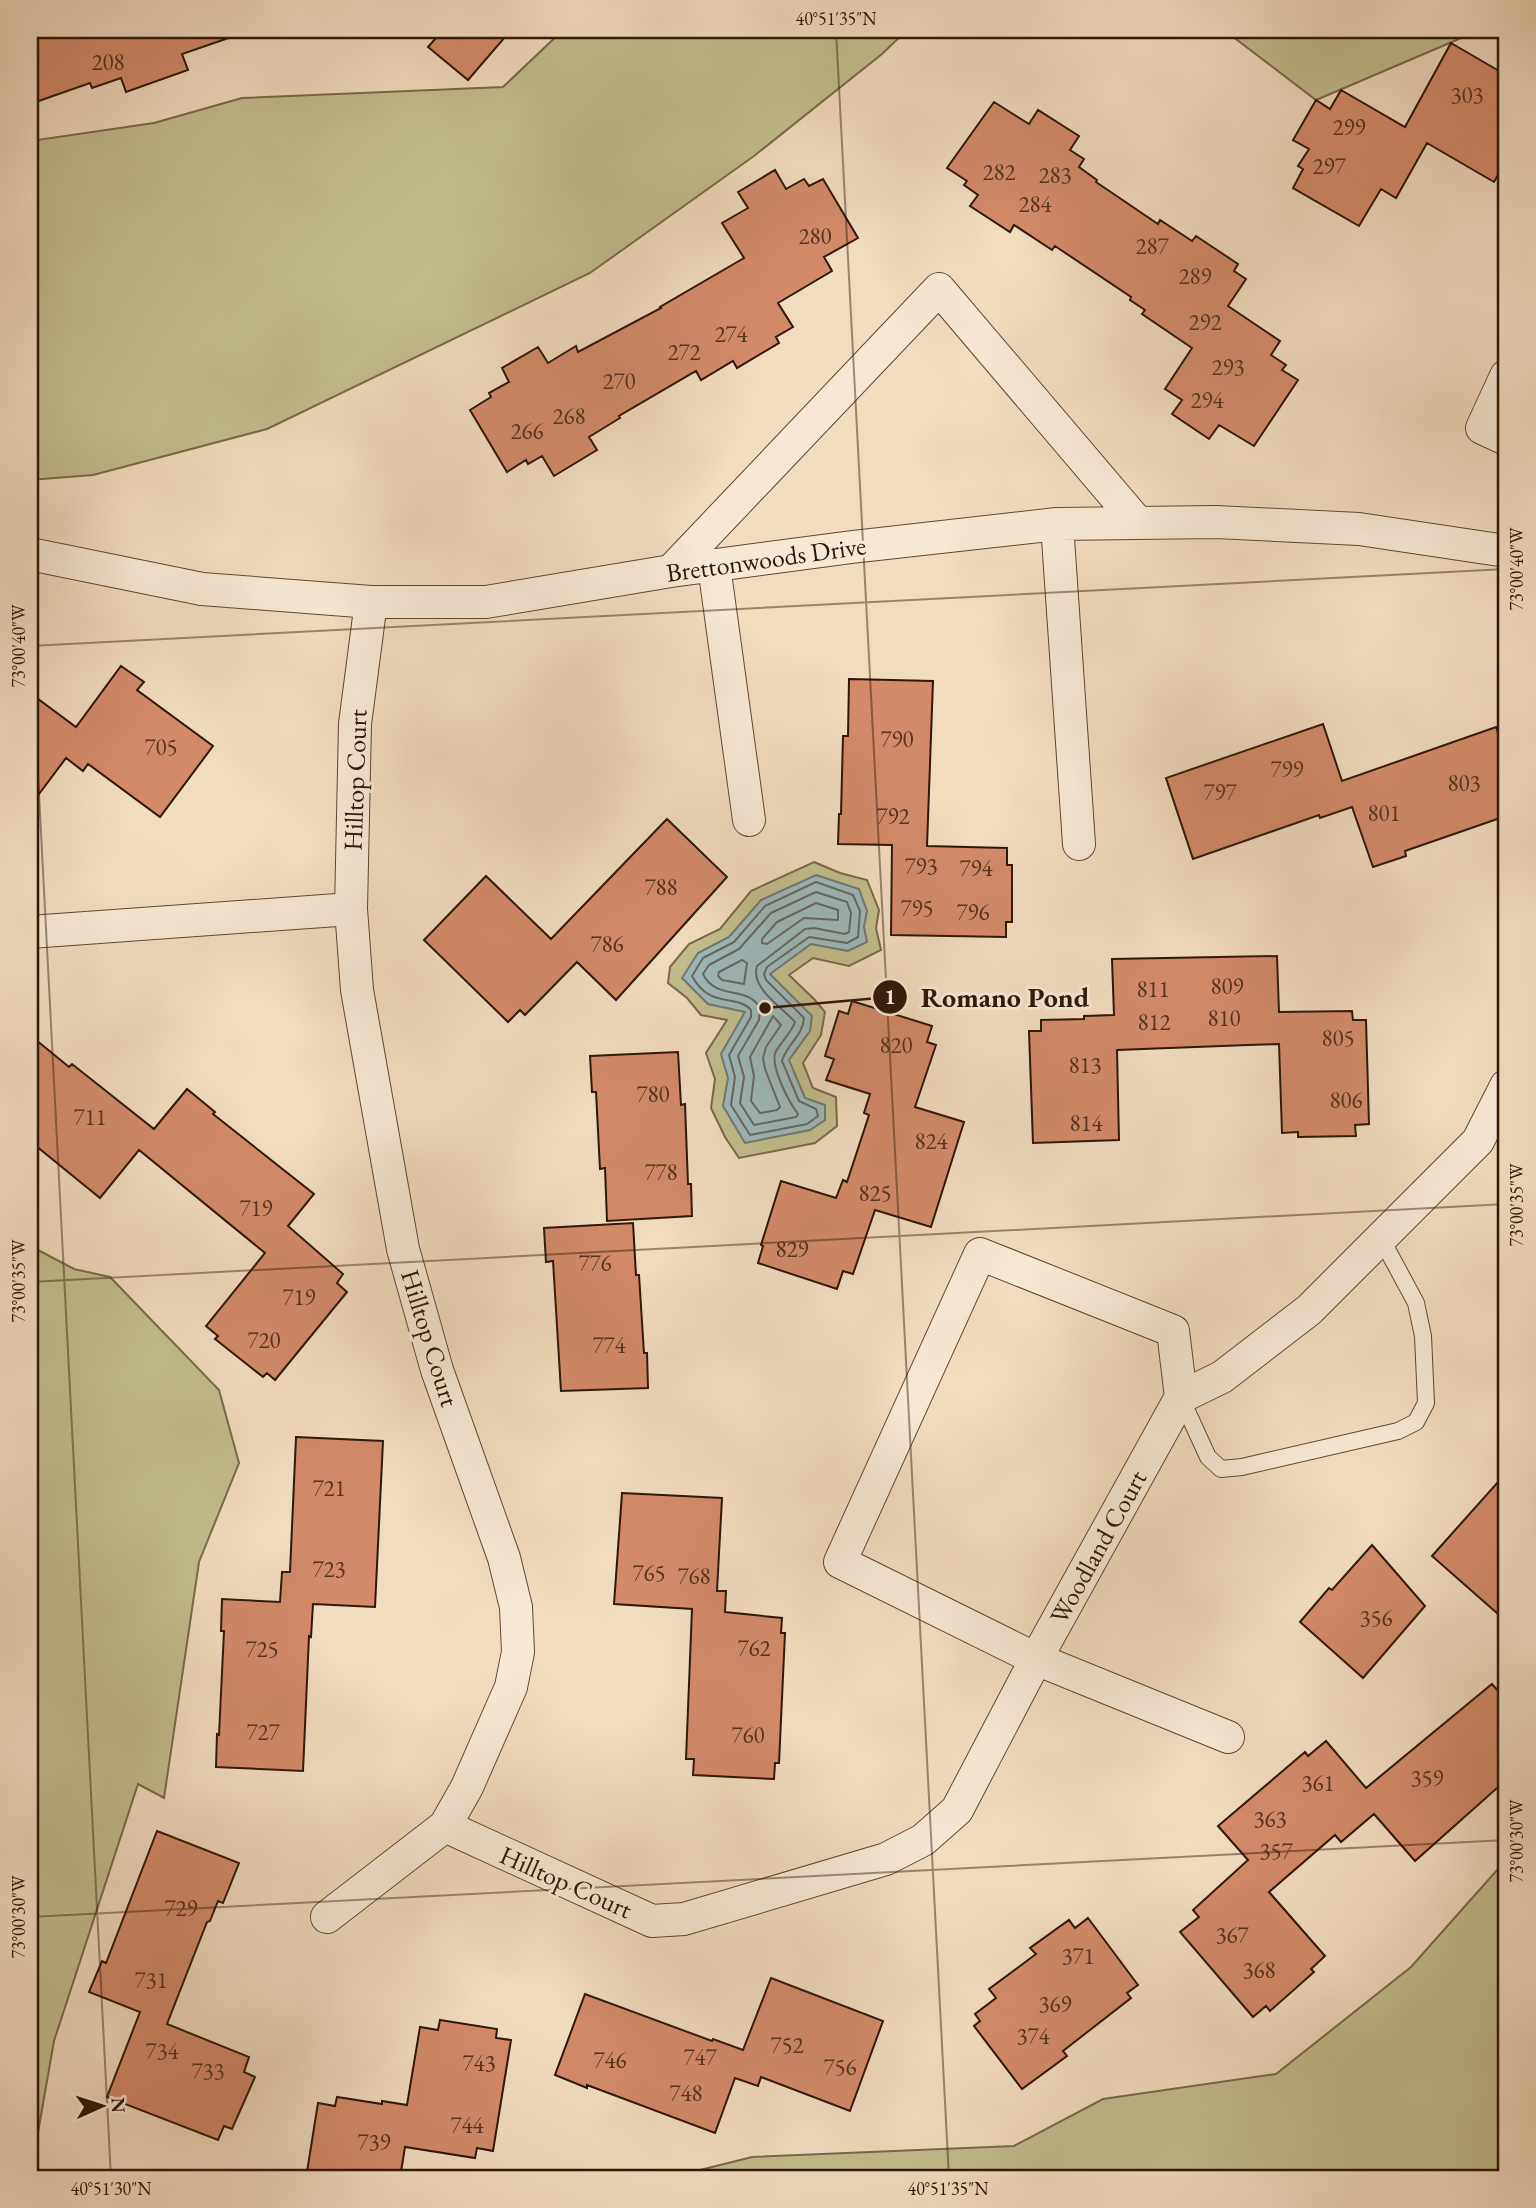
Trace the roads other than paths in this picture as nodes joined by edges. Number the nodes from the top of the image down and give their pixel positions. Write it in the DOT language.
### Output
graph roads {
  1 [pos="1506,376"];
  2 [pos="1506,439"];
  3 [pos="1138,523"];
  4 [pos="1057,524"];
  5 [pos="1506,551"];
  6 [pos="30,554"];
  7 [pos="715,566"];
  8 [pos="671,571"];
  9 [pos="371,602"];
  10 [pos="750,820"];
  11 [pos="1079,844"];
  12 [pos="351,909"];
  13 [pos="30,933"];
  14 [pos="1506,1086"];
  15 [pos="1381,1238"];
  16 [pos="1181,1397"];
  17 [pos="1036,1659"];
  18 [pos="1228,1737"];
  19 [pos="445,1826"];
  20 [pos="327,1917"];
  21 [pos="652,1921"];
  1 -- 2 [label="street"];
  3 -- 4 [label="street, Brettonwoods Drive"];
  3 -- 5 [label="street, Brettonwoods Drive"];
  3 -- 8 [label="street"];
  4 -- 7 [label="street, Brettonwoods Drive"];
  4 -- 11 [label="street"];
  6 -- 9 [label="street, Brettonwoods Drive"];
  7 -- 8 [label="street, Brettonwoods Drive"];
  7 -- 10 [label="street"];
  8 -- 9 [label="street, Brettonwoods Drive"];
  9 -- 12 [label="street, Hilltop Court"];
  12 -- 13 [label="street"];
  12 -- 19 [label="street, Hilltop Court"];
  14 -- 15 [label="street"];
  15 -- 16 [label="street"];
  15 -- 16 [label="lane"];
  16 -- 17 [label="street, Woodland Court"];
  16 -- 17 [label="street"];
  17 -- 18 [label="street"];
  17 -- 21 [label="street, Woodland Court"];
  19 -- 20 [label="street"];
  19 -- 21 [label="street, Hilltop Court"];
}
